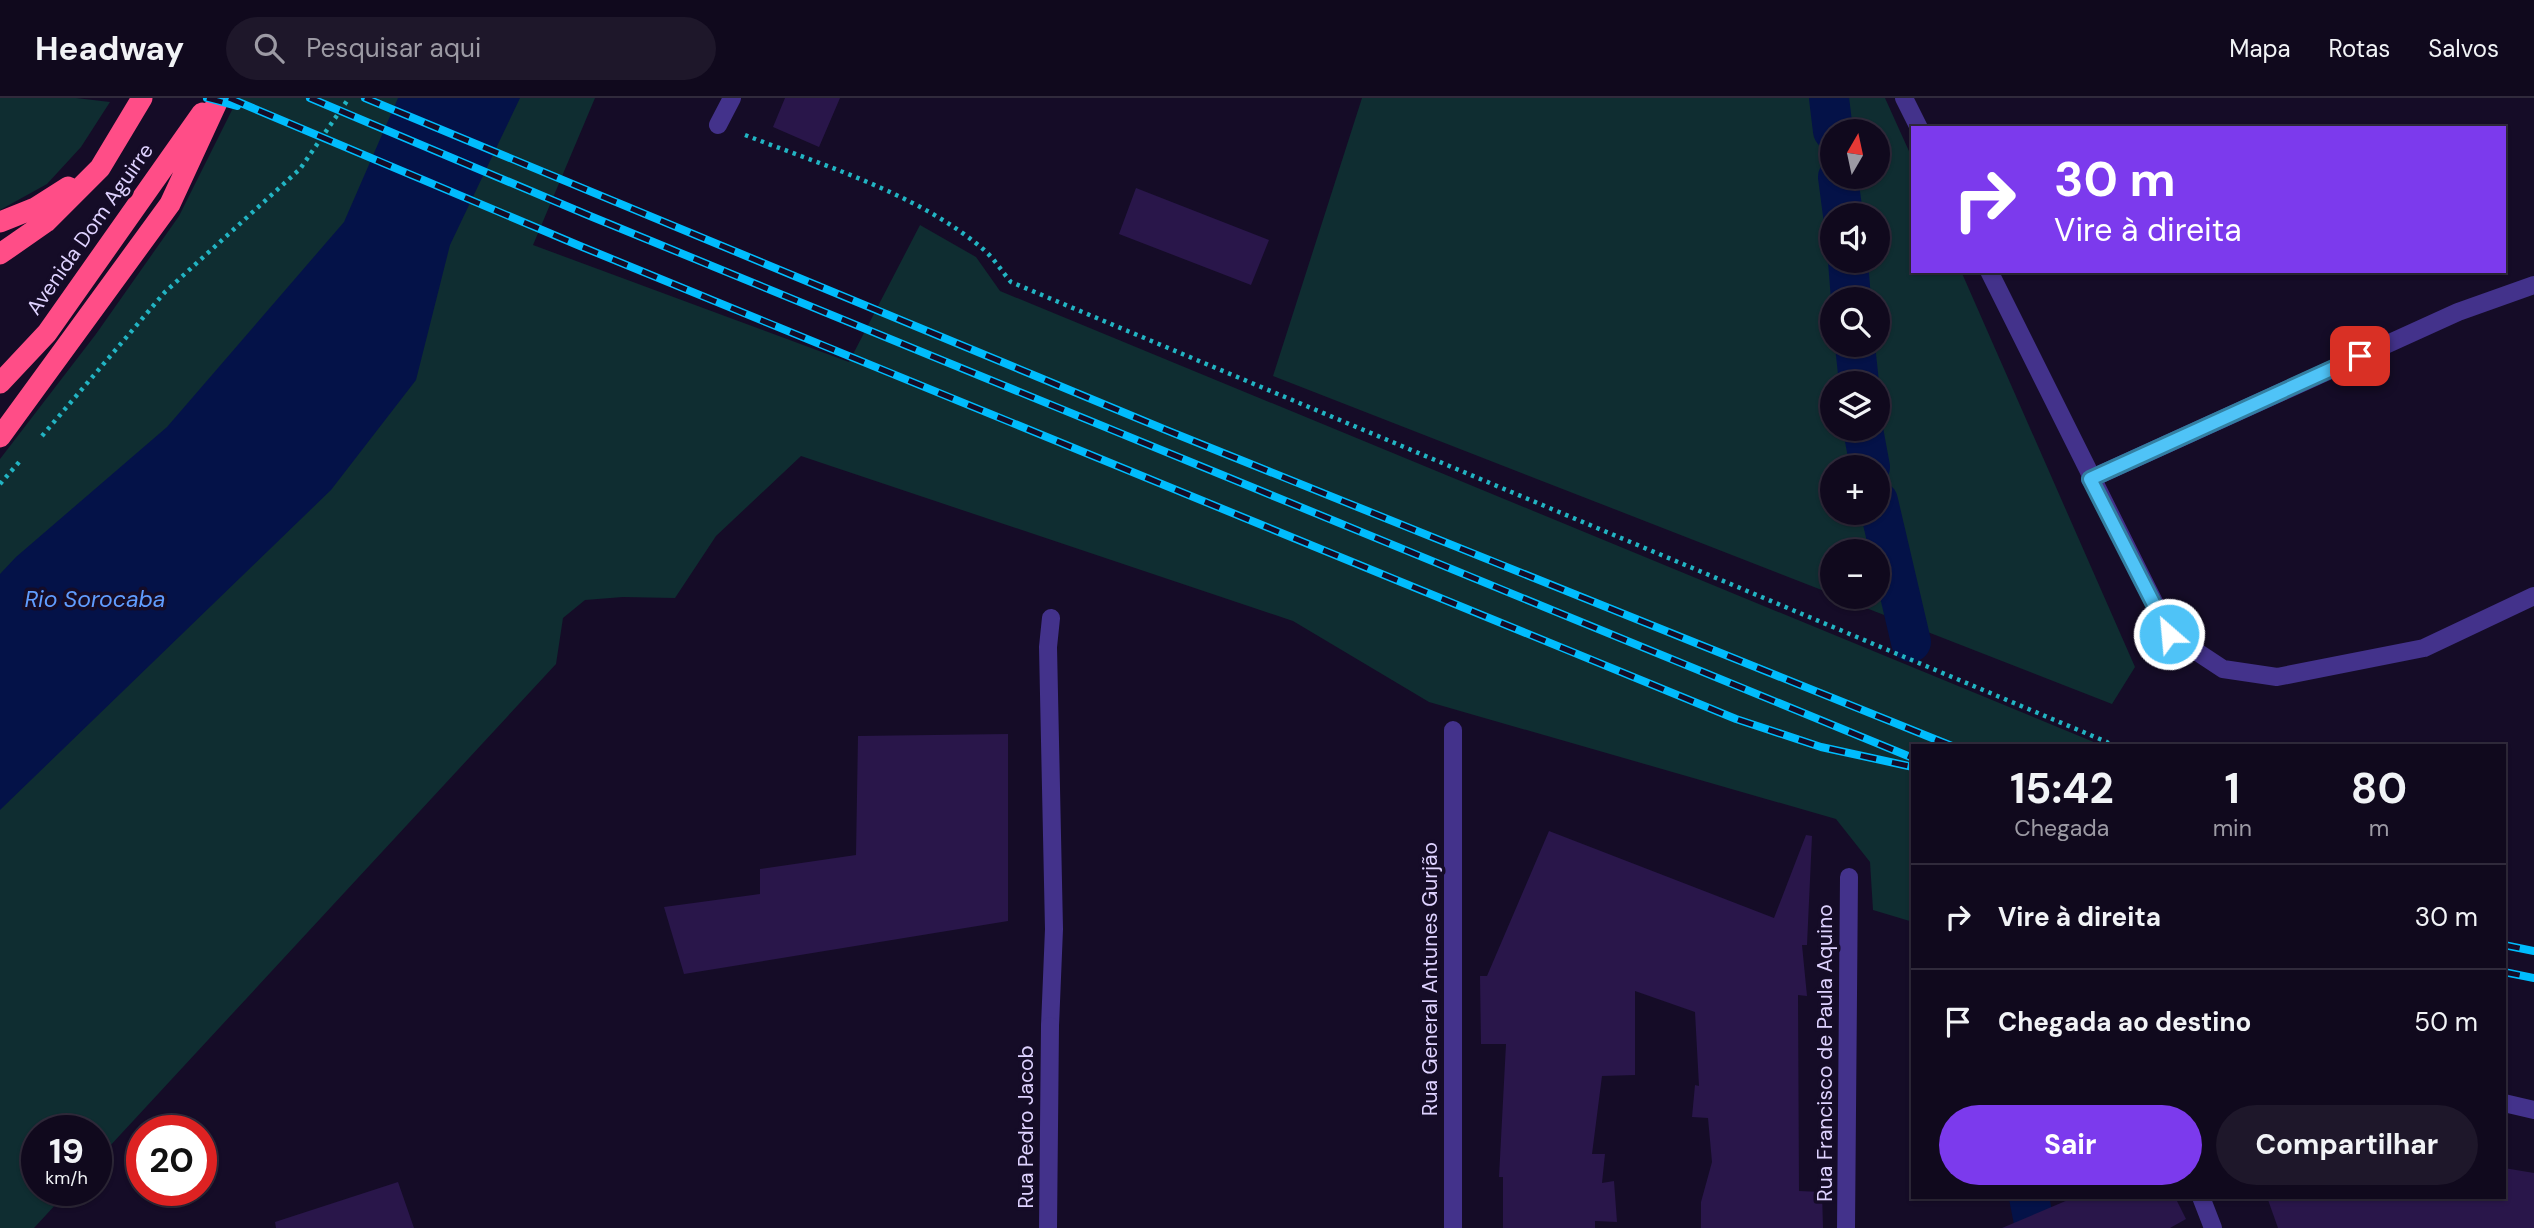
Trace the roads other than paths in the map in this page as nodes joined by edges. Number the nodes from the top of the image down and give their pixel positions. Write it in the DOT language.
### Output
graph roads {
  1 [pos="142,98"];
  2 [pos="212,98"];
  3 [pos="219,98"];
  4 [pos="732,98"];
  5 [pos="1904,98"];
  6 [pos="718,125"];
  7 [pos="1918,126"];
  8 [pos="100,168"];
  9 [pos="0,222"];
  10 [pos="0,254"];
  11 [pos="1990,273"];
  12 [pos="2534,285"];
  13 [pos="0,383"];
  14 [pos="0,437"];
  15 [pos="2090,479"];
  16 [pos="2534,596"];
  17 [pos="1051,618"];
  18 [pos="1453,730"];
  19 [pos="1849,877"];
  20 [pos="2506,1103"];
  21 [pos="2534,1110"];
  22 [pos="2203,1199"];
  23 [pos="1048,1228"];
  24 [pos="1452,1228"];
  25 [pos="1846,1228"];
  26 [pos="2213,1228"];
  1 -- 8 [label="highway, Avenida Dom Aguirre"];
  2 -- 13 [label="highway, Avenida Dom Aguirre"];
  3 -- 14 [label="highway"];
  4 -- 6 [label="street"];
  5 -- 7 [label="street"];
  8 -- 9 [label="highway"];
  8 -- 10 [label="highway, Avenida Dom Aguirre"];
  11 -- 15 [label="street"];
  12 -- 15 [label="street"];
  15 -- 16 [label="street"];
  17 -- 23 [label="street, Rua Pedro Jacob"];
  18 -- 24 [label="street, Rua General Antunes Gurjão"];
  19 -- 25 [label="street, Rua Francisco de Paula Aquino"];
  20 -- 21 [label="street"];
  22 -- 26 [label="street"];
}
